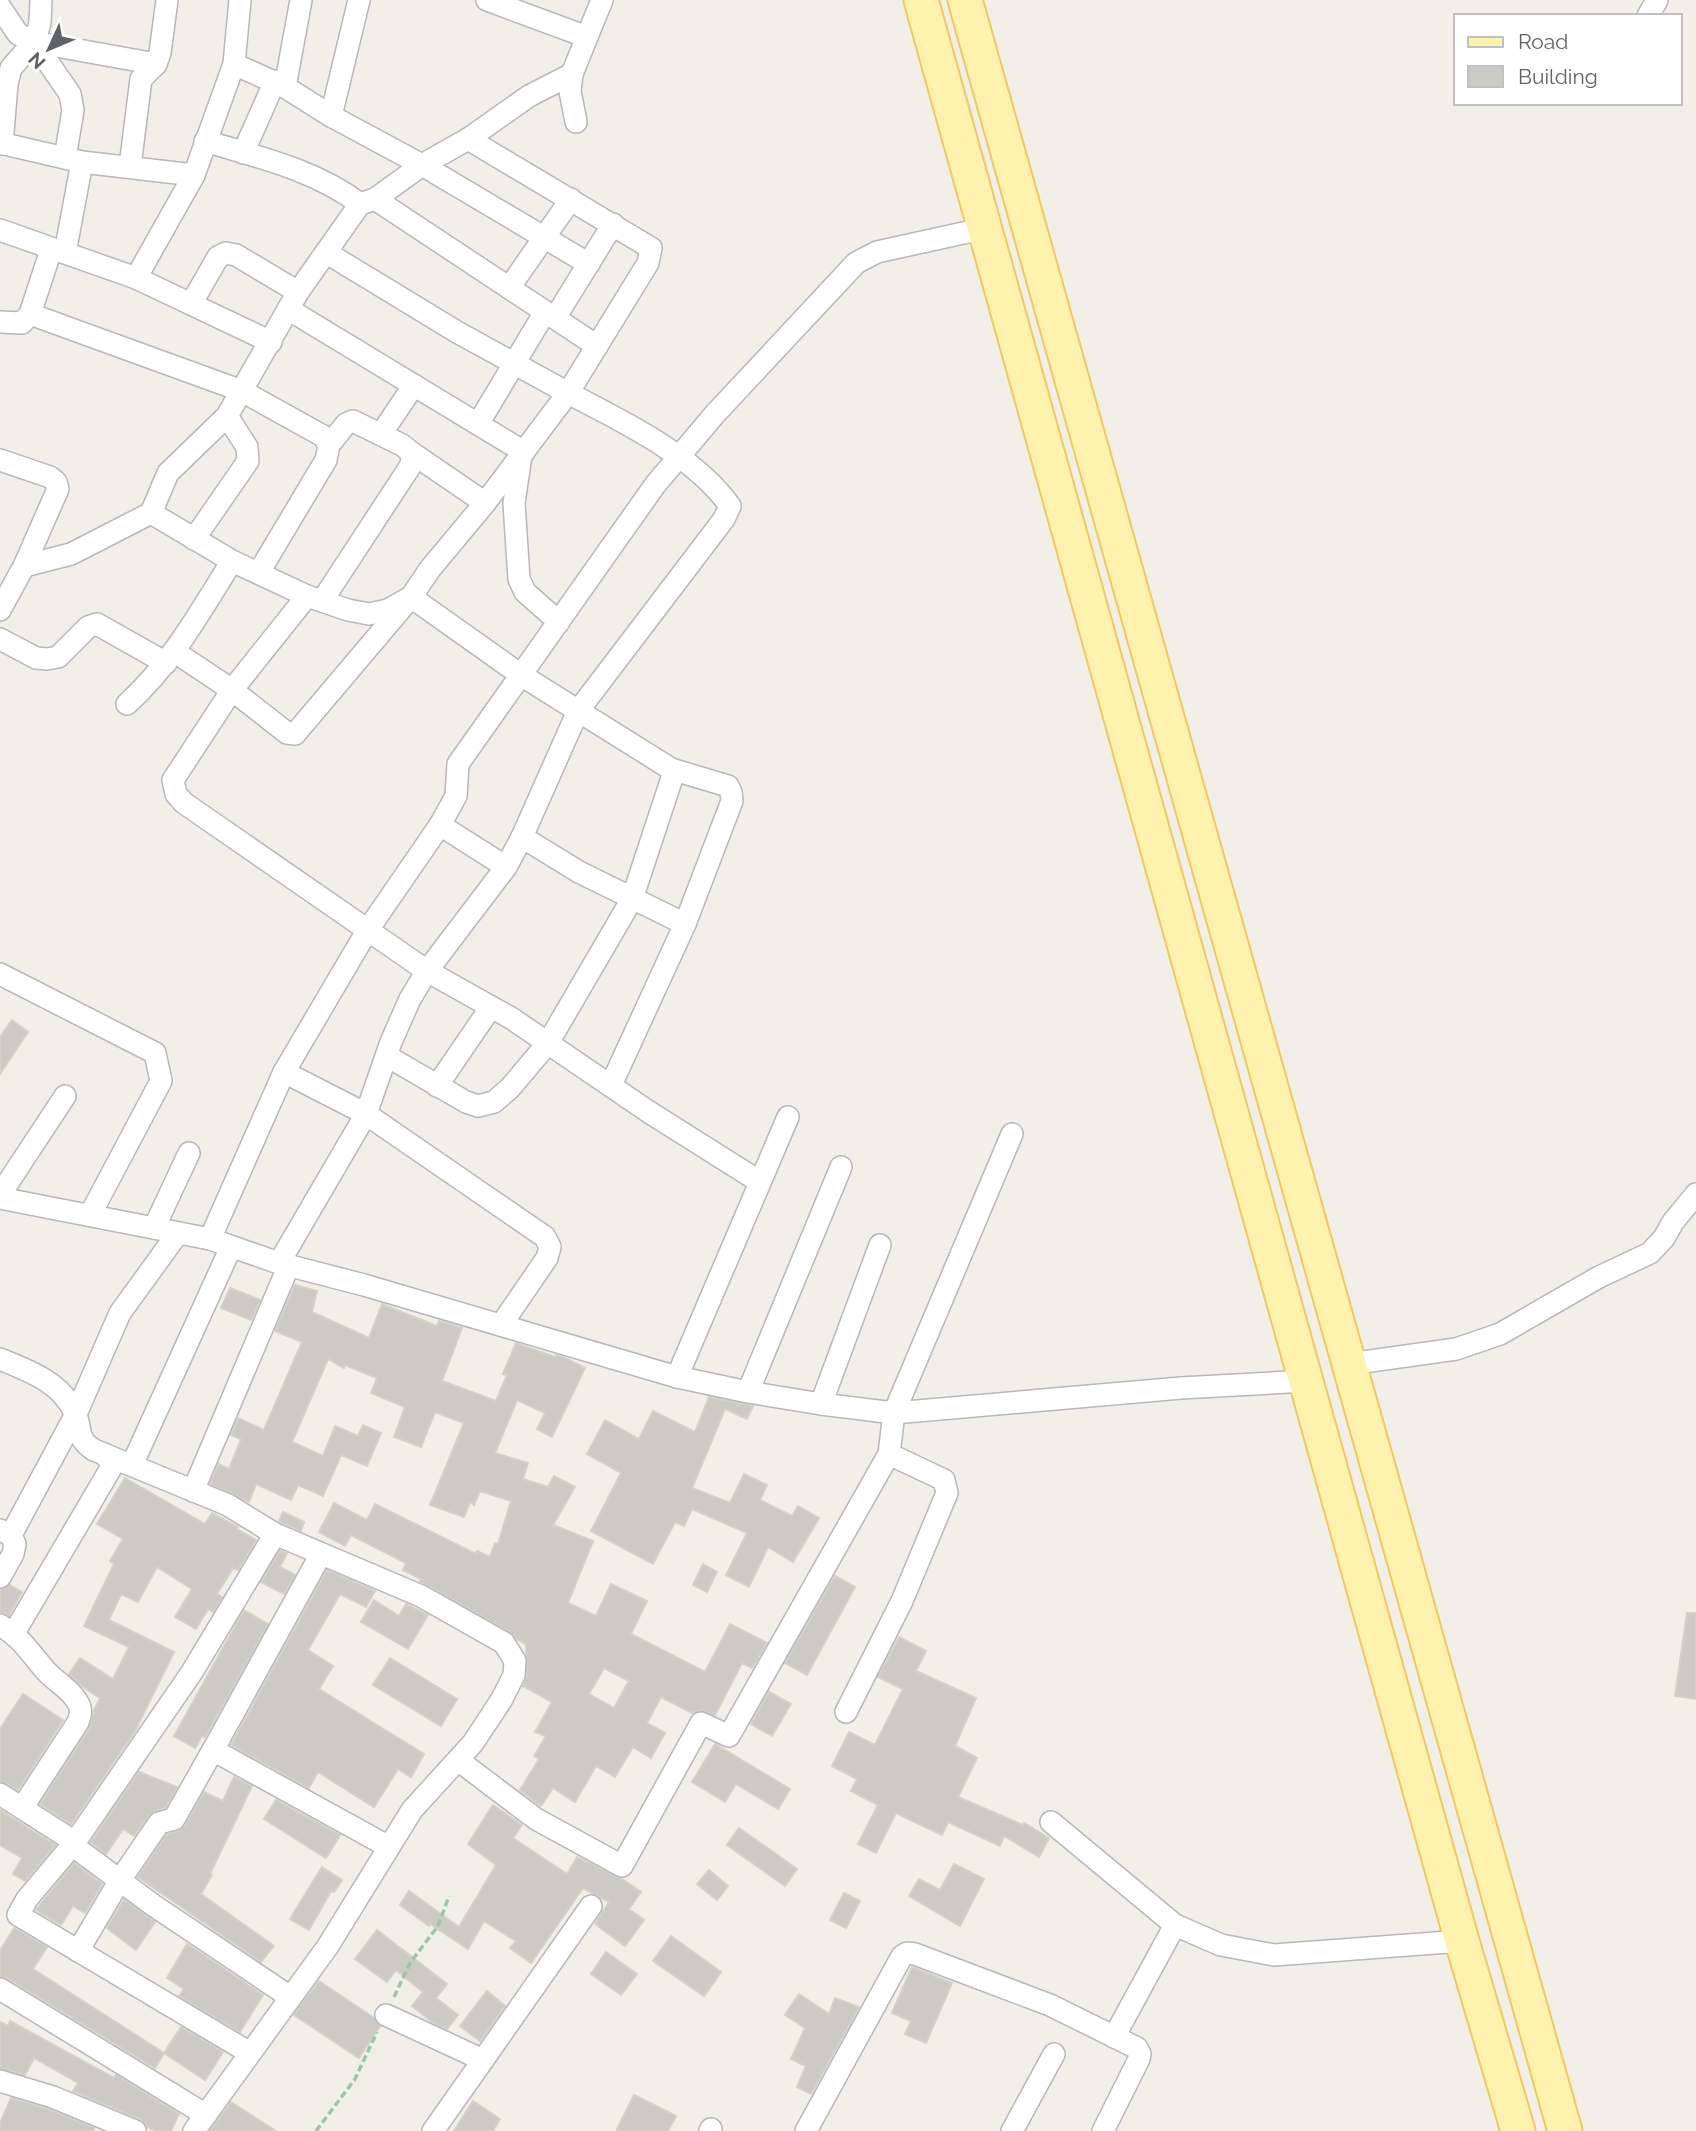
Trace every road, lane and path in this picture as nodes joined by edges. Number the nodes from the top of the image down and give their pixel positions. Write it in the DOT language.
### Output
graph roads {
  1 [pos="41,0"];
  2 [pos="167,0"];
  3 [pos="240,0"];
  4 [pos="301,0"];
  5 [pos="359,0"];
  6 [pos="487,0"];
  7 [pos="602,0"];
  8 [pos="921,0"];
  9 [pos="965,0"];
  10 [pos="0,7"];
  11 [pos="587,37"];
  12 [pos="34,42"];
  13 [pos="156,64"];
  14 [pos="234,64"];
  15 [pos="5,67"];
  16 [pos="985,72"];
  17 [pos="572,74"];
  18 [pos="280,84"];
  19 [pos="943,84"];
  20 [pos="331,116"];
  21 [pos="576,121"];
  22 [pos="468,139"];
  23 [pos="205,141"];
  24 [pos="1,143"];
  25 [pos="243,153"];
  26 [pos="73,160"];
  27 [pos="422,165"];
  28 [pos="130,166"];
  29 [pos="194,176"];
  30 [pos="571,199"];
  31 [pos="368,201"];
  32 [pos="613,224"];
  33 [pos="986,228"];
  34 [pos="0,230"];
  35 [pos="544,237"];
  36 [pos="58,251"];
  37 [pos="327,253"];
  38 [pos="589,264"];
  39 [pos="136,278"];
  40 [pos="509,288"];
  41 [pos="293,300"];
  42 [pos="191,304"];
  43 [pos="30,314"];
  44 [pos="550,315"];
  45 [pos="0,322"];
  46 [pos="271,342"];
  47 [pos="597,346"];
  48 [pos="513,365"];
  49 [pos="414,386"];
  50 [pos="242,391"];
  51 [pos="568,393"];
  52 [pos="227,416"];
  53 [pos="478,424"];
  54 [pos="381,435"];
  55 [pos="330,445"];
  56 [pos="412,453"];
  57 [pos="523,453"];
  58 [pos="679,456"];
  59 [pos="0,460"];
  60 [pos="485,503"];
  61 [pos="151,513"];
  62 [pos="194,539"];
  63 [pos="232,561"];
  64 [pos="24,566"];
  65 [pos="259,572"];
  66 [pos="411,597"];
  67 [pos="315,598"];
  68 [pos="0,610"];
  69 [pos="559,622"];
  70 [pos="0,639"];
  71 [pos="170,658"];
  72 [pos="521,675"];
  73 [pos="232,691"];
  74 [pos="127,704"];
  75 [pos="578,711"];
  76 [pos="671,769"];
  77 [pos="440,825"];
  78 [pos="522,837"];
  79 [pos="506,867"];
  80 [pos="632,899"];
  81 [pos="685,923"];
  82 [pos="367,931"];
  83 [pos="427,971"];
  84 [pos="0,974"];
  85 [pos="491,1007"];
  86 [pos="548,1043"];
  87 [pos="387,1056"];
  88 [pos="284,1072"];
  89 [pos="167,1074"];
  90 [pos="611,1085"];
  91 [pos="437,1086"];
  92 [pos="65,1096"];
  93 [pos="366,1114"];
  94 [pos="788,1117"];
  95 [pos="1012,1134"];
  96 [pos="189,1153"];
  97 [pos="841,1167"];
  98 [pos="760,1182"];
  99 [pos="1696,1194"];
  100 [pos="0,1197"];
  101 [pos="90,1215"];
  102 [pos="154,1228"];
  103 [pos="178,1233"];
  104 [pos="210,1239"];
  105 [pos="880,1245"];
  106 [pos="231,1247"];
  107 [pos="284,1264"];
  108 [pos="501,1325"];
  109 [pos="0,1359"];
  110 [pos="1349,1364"];
  111 [pos="677,1377"];
  112 [pos="1306,1381"];
  113 [pos="748,1392"];
  114 [pos="821,1404"];
  115 [pos="894,1413"];
  116 [pos="76,1414"];
  117 [pos="104,1454"];
  118 [pos="889,1454"];
  119 [pos="132,1465"];
  120 [pos="193,1492"];
  121 [pos="5,1533"];
  122 [pos="275,1534"];
  123 [pos="321,1554"];
  124 [pos="0,1577"];
  125 [pos="7,1629"];
  126 [pos="846,1712"];
  127 [pos="213,1750"];
  128 [pos="458,1760"];
  129 [pos="0,1794"];
  130 [pos="22,1808"];
  131 [pos="1051,1822"];
  132 [pos="73,1844"];
  133 [pos="389,1847"];
  134 [pos="120,1880"];
  135 [pos="591,1906"];
  136 [pos="1175,1926"];
  137 [pos="1462,1941"];
  138 [pos="78,1951"];
  139 [pos="0,1989"];
  140 [pos="289,1997"];
  141 [pos="386,2015"];
  142 [pos="1114,2037"];
  143 [pos="250,2053"];
  144 [pos="1054,2054"];
  145 [pos="483,2060"];
  146 [pos="0,2081"];
  147 [pos="200,2123"];
  148 [pos="135,2131"];
  149 [pos="433,2131"];
  150 [pos="806,2131"];
  151 [pos="1012,2131"];
  152 [pos="1103,2131"];
  153 [pos="1518,2131"];
  154 [pos="1565,2131"];
  1 -- 12 [label="street"];
  2 -- 13 [label="street"];
  3 -- 14 [label="street"];
  4 -- 18 [label="street"];
  5 -- 20 [label="street"];
  6 -- 11 [label="street"];
  7 -- 11 [label="street"];
  8 -- 19 [label="main road"];
  9 -- 16 [label="main road"];
  10 -- 12 [label="street"];
  11 -- 17 [label="street"];
  12 -- 13 [label="street"];
  12 -- 15 [label="street"];
  12 -- 26 [label="street"];
  13 -- 28 [label="street"];
  14 -- 18 [label="street"];
  14 -- 23 [label="street"];
  15 -- 24 [label="street"];
  16 -- 19 [label="main road"];
  16 -- 110 [label="main road"];
  17 -- 21 [label="street"];
  17 -- 22 [label="street"];
  18 -- 20 [label="street"];
  18 -- 25 [label="street"];
  19 -- 33 [label="main road"];
  20 -- 27 [label="street"];
  22 -- 27 [label="street"];
  22 -- 30 [label="street"];
  23 -- 25 [label="street"];
  23 -- 29 [label="street"];
  24 -- 26 [label="street"];
  25 -- 31 [label="street"];
  26 -- 28 [label="street"];
  26 -- 36 [label="street"];
  27 -- 31 [label="street"];
  27 -- 35 [label="street"];
  28 -- 29 [label="street"];
  29 -- 39 [label="street"];
  30 -- 32 [label="street"];
  30 -- 35 [label="street"];
  31 -- 37 [label="street"];
  31 -- 40 [label="street"];
  32 -- 38 [label="street"];
  32 -- 47 [label="street"];
  33 -- 58 [label="street"];
  33 -- 112 [label="main road"];
  34 -- 36 [label="street"];
  35 -- 38 [label="street"];
  35 -- 40 [label="street"];
  36 -- 39 [label="street"];
  36 -- 43 [label="street"];
  37 -- 41 [label="street"];
  37 -- 48 [label="street"];
  38 -- 44 [label="street"];
  39 -- 42 [label="street"];
  40 -- 44 [label="street"];
  41 -- 42 [label="street"];
  41 -- 46 [label="street"];
  41 -- 49 [label="street"];
  42 -- 46 [label="street"];
  43 -- 45 [label="street"];
  43 -- 50 [label="street"];
  44 -- 47 [label="street"];
  44 -- 48 [label="street"];
  46 -- 50 [label="street"];
  47 -- 51 [label="street"];
  48 -- 51 [label="street"];
  48 -- 53 [label="street"];
  49 -- 53 [label="street"];
  49 -- 54 [label="street"];
  50 -- 52 [label="street"];
  50 -- 55 [label="street"];
  51 -- 57 [label="street"];
  51 -- 58 [label="street"];
  52 -- 61 [label="street"];
  52 -- 62 [label="street"];
  53 -- 57 [label="street"];
  54 -- 55 [label="street"];
  54 -- 56 [label="street"];
  55 -- 65 [label="street"];
  56 -- 60 [label="street"];
  56 -- 67 [label="street"];
  57 -- 60 [label="street"];
  57 -- 69 [label="street"];
  58 -- 69 [label="street"];
  58 -- 75 [label="street"];
  59 -- 64 [label="street"];
  60 -- 66 [label="street"];
  61 -- 62 [label="street"];
  61 -- 64 [label="street"];
  62 -- 63 [label="street"];
  63 -- 65 [label="street"];
  63 -- 71 [label="street"];
  64 -- 68 [label="street"];
  65 -- 67 [label="street"];
  66 -- 67 [label="street"];
  66 -- 72 [label="street"];
  66 -- 73 [label="street"];
  67 -- 73 [label="street"];
  69 -- 72 [label="street"];
  70 -- 71 [label="street"];
  71 -- 73 [label="street"];
  71 -- 74 [label="street"];
  72 -- 75 [label="street"];
  72 -- 77 [label="street"];
  73 -- 82 [label="street"];
  75 -- 76 [label="street"];
  75 -- 78 [label="street"];
  76 -- 80 [label="street"];
  76 -- 81 [label="street"];
  77 -- 79 [label="street"];
  77 -- 82 [label="street"];
  78 -- 79 [label="street"];
  78 -- 80 [label="street"];
  79 -- 83 [label="street"];
  80 -- 81 [label="street"];
  80 -- 86 [label="street"];
  81 -- 90 [label="street"];
  82 -- 83 [label="street"];
  82 -- 88 [label="street"];
  83 -- 85 [label="street"];
  83 -- 87 [label="street"];
  84 -- 101 [label="street"];
  85 -- 86 [label="street"];
  85 -- 91 [label="street"];
  86 -- 90 [label="street"];
  86 -- 91 [label="street"];
  87 -- 91 [label="street"];
  87 -- 93 [label="street"];
  88 -- 93 [label="street"];
  88 -- 104 [label="street"];
  89 -- 101 [label="street"];
  90 -- 98 [label="street"];
  92 -- 100 [label="street"];
  93 -- 107 [label="street"];
  93 -- 108 [label="street"];
  94 -- 98 [label="street"];
  95 -- 115 [label="street"];
  96 -- 102 [label="street"];
  97 -- 113 [label="street"];
  98 -- 111 [label="street"];
  99 -- 110 [label="street"];
  100 -- 101 [label="street"];
  101 -- 102 [label="street"];
  102 -- 103 [label="street"];
  103 -- 104 [label="street"];
  103 -- 116 [label="street"];
  104 -- 106 [label="street"];
  105 -- 114 [label="street"];
  106 -- 107 [label="street"];
  106 -- 119 [label="street"];
  107 -- 108 [label="street"];
  107 -- 120 [label="street"];
  108 -- 111 [label="street"];
  109 -- 116 [label="street"];
  110 -- 154 [label="main road"];
  111 -- 113 [label="street"];
  112 -- 115 [label="street"];
  112 -- 137 [label="main road"];
  113 -- 114 [label="street"];
  114 -- 115 [label="street"];
  115 -- 118 [label="street"];
  116 -- 117 [label="street"];
  116 -- 121 [label="street"];
  117 -- 119 [label="street"];
  117 -- 125 [label="street"];
  118 -- 126 [label="street"];
  118 -- 128 [label="street"];
  119 -- 120 [label="street"];
  120 -- 122 [label="street"];
  121 -- 124 [label="street"];
  122 -- 123 [label="street"];
  122 -- 132 [label="street"];
  123 -- 127 [label="street"];
  123 -- 128 [label="street"];
  125 -- 130 [label="street"];
  127 -- 133 [label="street"];
  127 -- 134 [label="street"];
  128 -- 133 [label="street"];
  129 -- 130 [label="street"];
  130 -- 132 [label="street"];
  131 -- 136 [label="street"];
  132 -- 134 [label="street"];
  132 -- 138 [label="street"];
  133 -- 140 [label="street"];
  134 -- 138 [label="street"];
  134 -- 140 [label="street"];
  135 -- 145 [label="street"];
  136 -- 137 [label="street"];
  136 -- 142 [label="street"];
  137 -- 153 [label="main road"];
  138 -- 143 [label="street"];
  139 -- 147 [label="street"];
  140 -- 143 [label="street"];
  141 -- 145 [label="street"];
  142 -- 150 [label="street"];
  142 -- 152 [label="street"];
  143 -- 147 [label="street"];
  144 -- 151 [label="street"];
  145 -- 149 [label="street"];
  146 -- 148 [label="street"];
}
